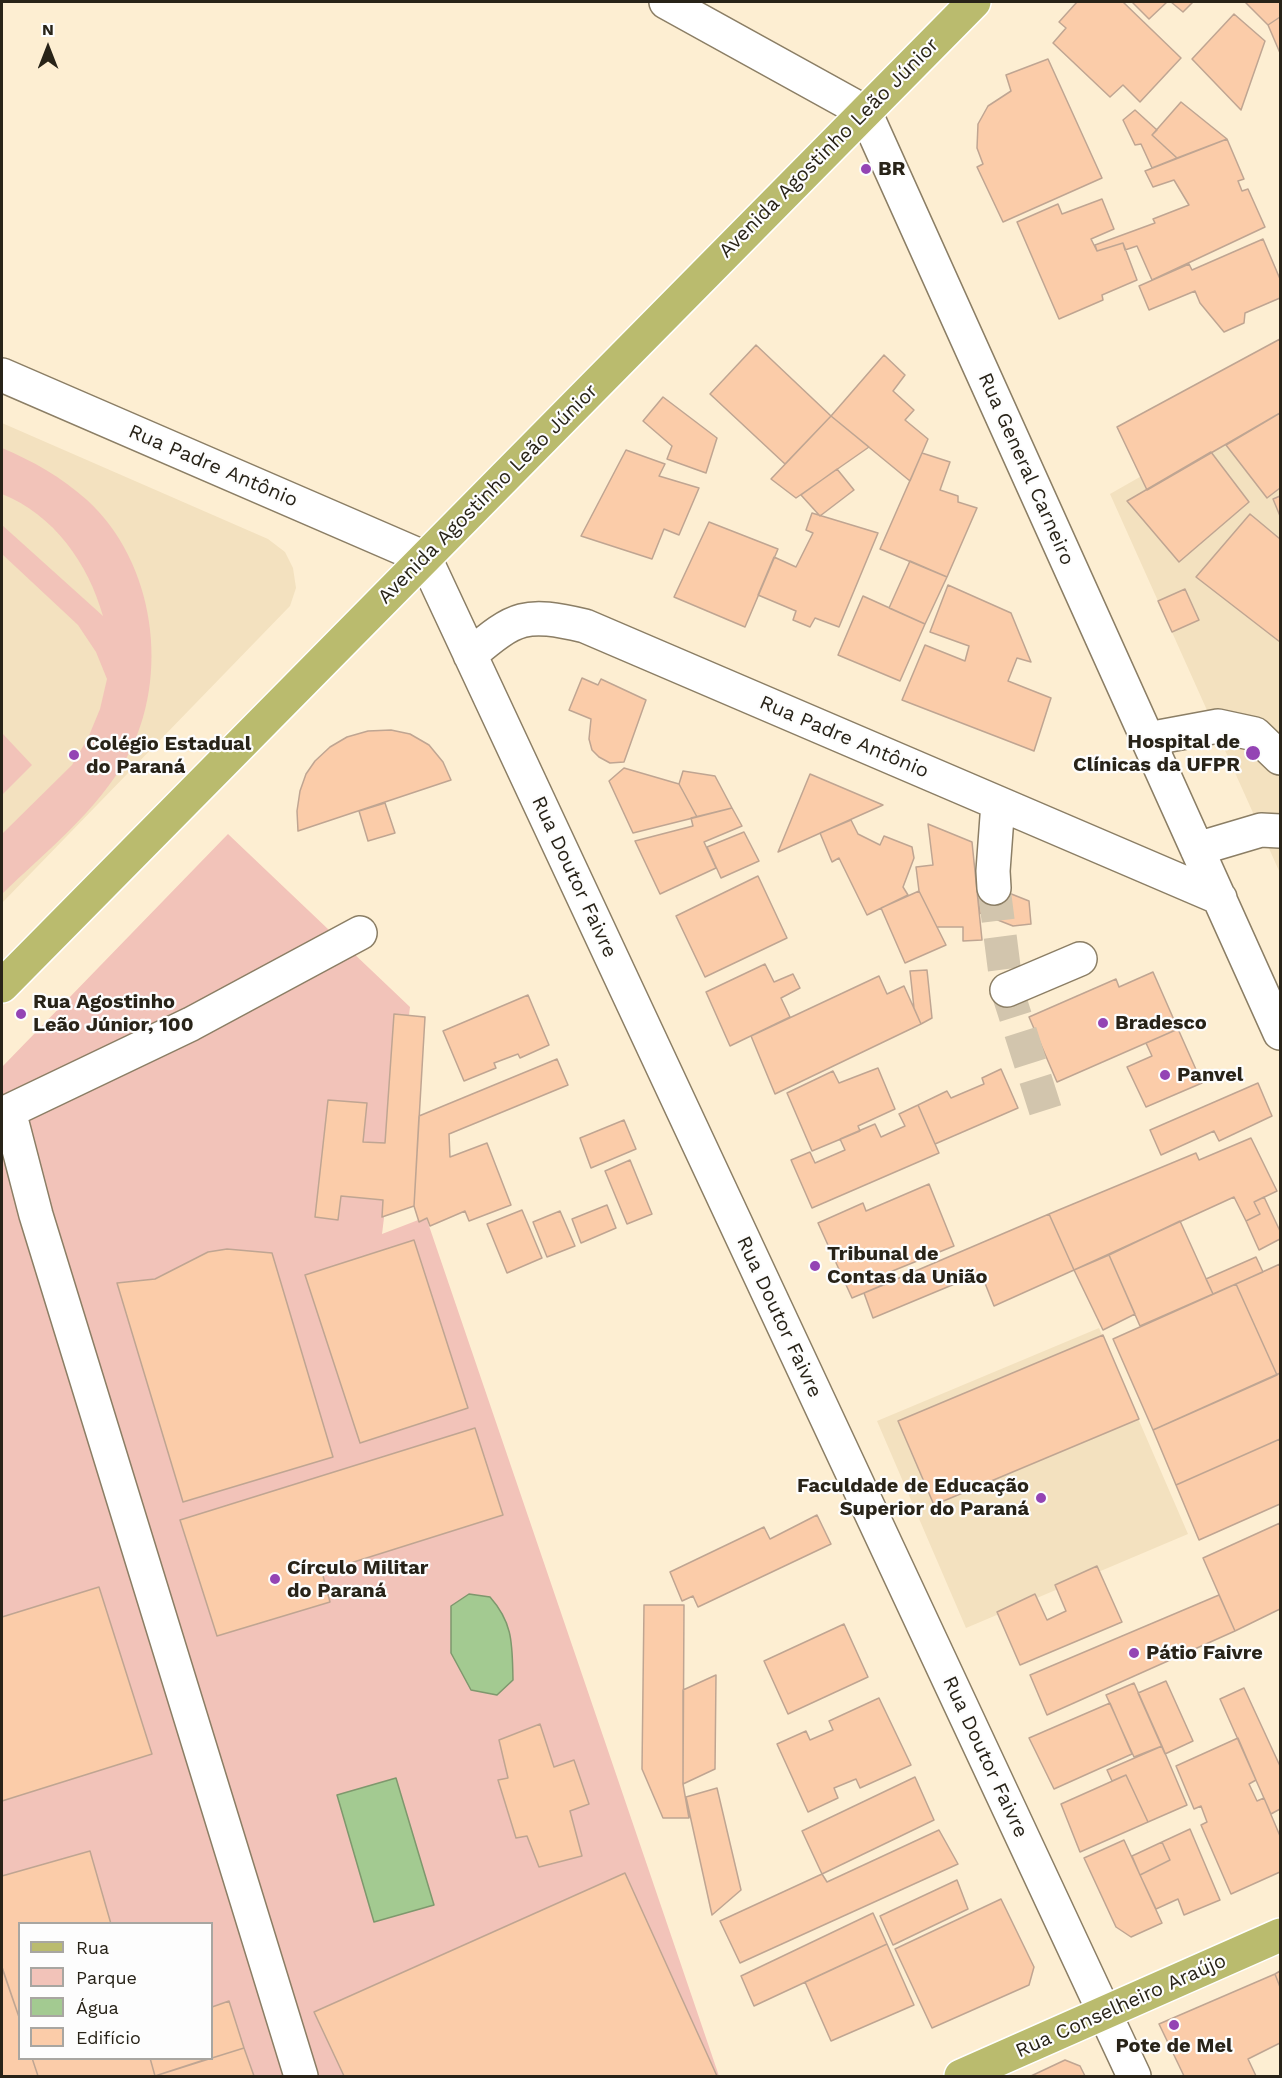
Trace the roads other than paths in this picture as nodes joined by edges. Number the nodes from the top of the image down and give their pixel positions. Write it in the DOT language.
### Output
graph roads {
  1 [pos="666,2"];
  2 [pos="974,2"];
  3 [pos="865,111"];
  4 [pos="2,375"];
  5 [pos="425,558"];
  6 [pos="470,655"];
  7 [pos="1148,739"];
  8 [pos="1281,758"];
  9 [pos="998,803"];
  10 [pos="1281,831"];
  11 [pos="1197,849"];
  12 [pos="994,888"];
  13 [pos="1220,898"];
  14 [pos="360,933"];
  15 [pos="1080,959"];
  16 [pos="2,986"];
  17 [pos="1007,990"];
  18 [pos="1281,1033"];
  19 [pos="5,1113"];
  20 [pos="1281,1935"];
  21 [pos="1104,2013"];
  22 [pos="301,2076"];
  23 [pos="961,2076"];
  24 [pos="1134,2076"];
  1 -- 3 [label="street"];
  2 -- 3 [label="main road, Avenida Agostinho Leão Júnior"];
  3 -- 5 [label="main road, Avenida Agostinho Leão Júnior"];
  3 -- 7 [label="street, Rua General Carneiro"];
  4 -- 5 [label="street, Rua Padre Antônio"];
  5 -- 6 [label="street, Rua Doutor Faivre"];
  5 -- 16 [label="main road, Avenida Agostinho Leão Júnior"];
  6 -- 9 [label="street, Rua Padre Antônio"];
  6 -- 21 [label="street, Rua Doutor Faivre"];
  7 -- 8 [label="street"];
  7 -- 11 [label="street, Rua General Carneiro"];
  9 -- 12 [label="street"];
  9 -- 13 [label="street, Rua Padre Antônio"];
  10 -- 11 [label="street"];
  11 -- 13 [label="street, Rua General Carneiro"];
  13 -- 18 [label="street, Rua General Carneiro"];
  14 -- 19 [label="street"];
  15 -- 17 [label="street"];
  19 -- 22 [label="street"];
  20 -- 21 [label="main road, Rua Conselheiro Araújo"];
  21 -- 23 [label="main road, Rua Conselheiro Araújo"];
  21 -- 24 [label="street, Rua Doutor Faivre"];
}
